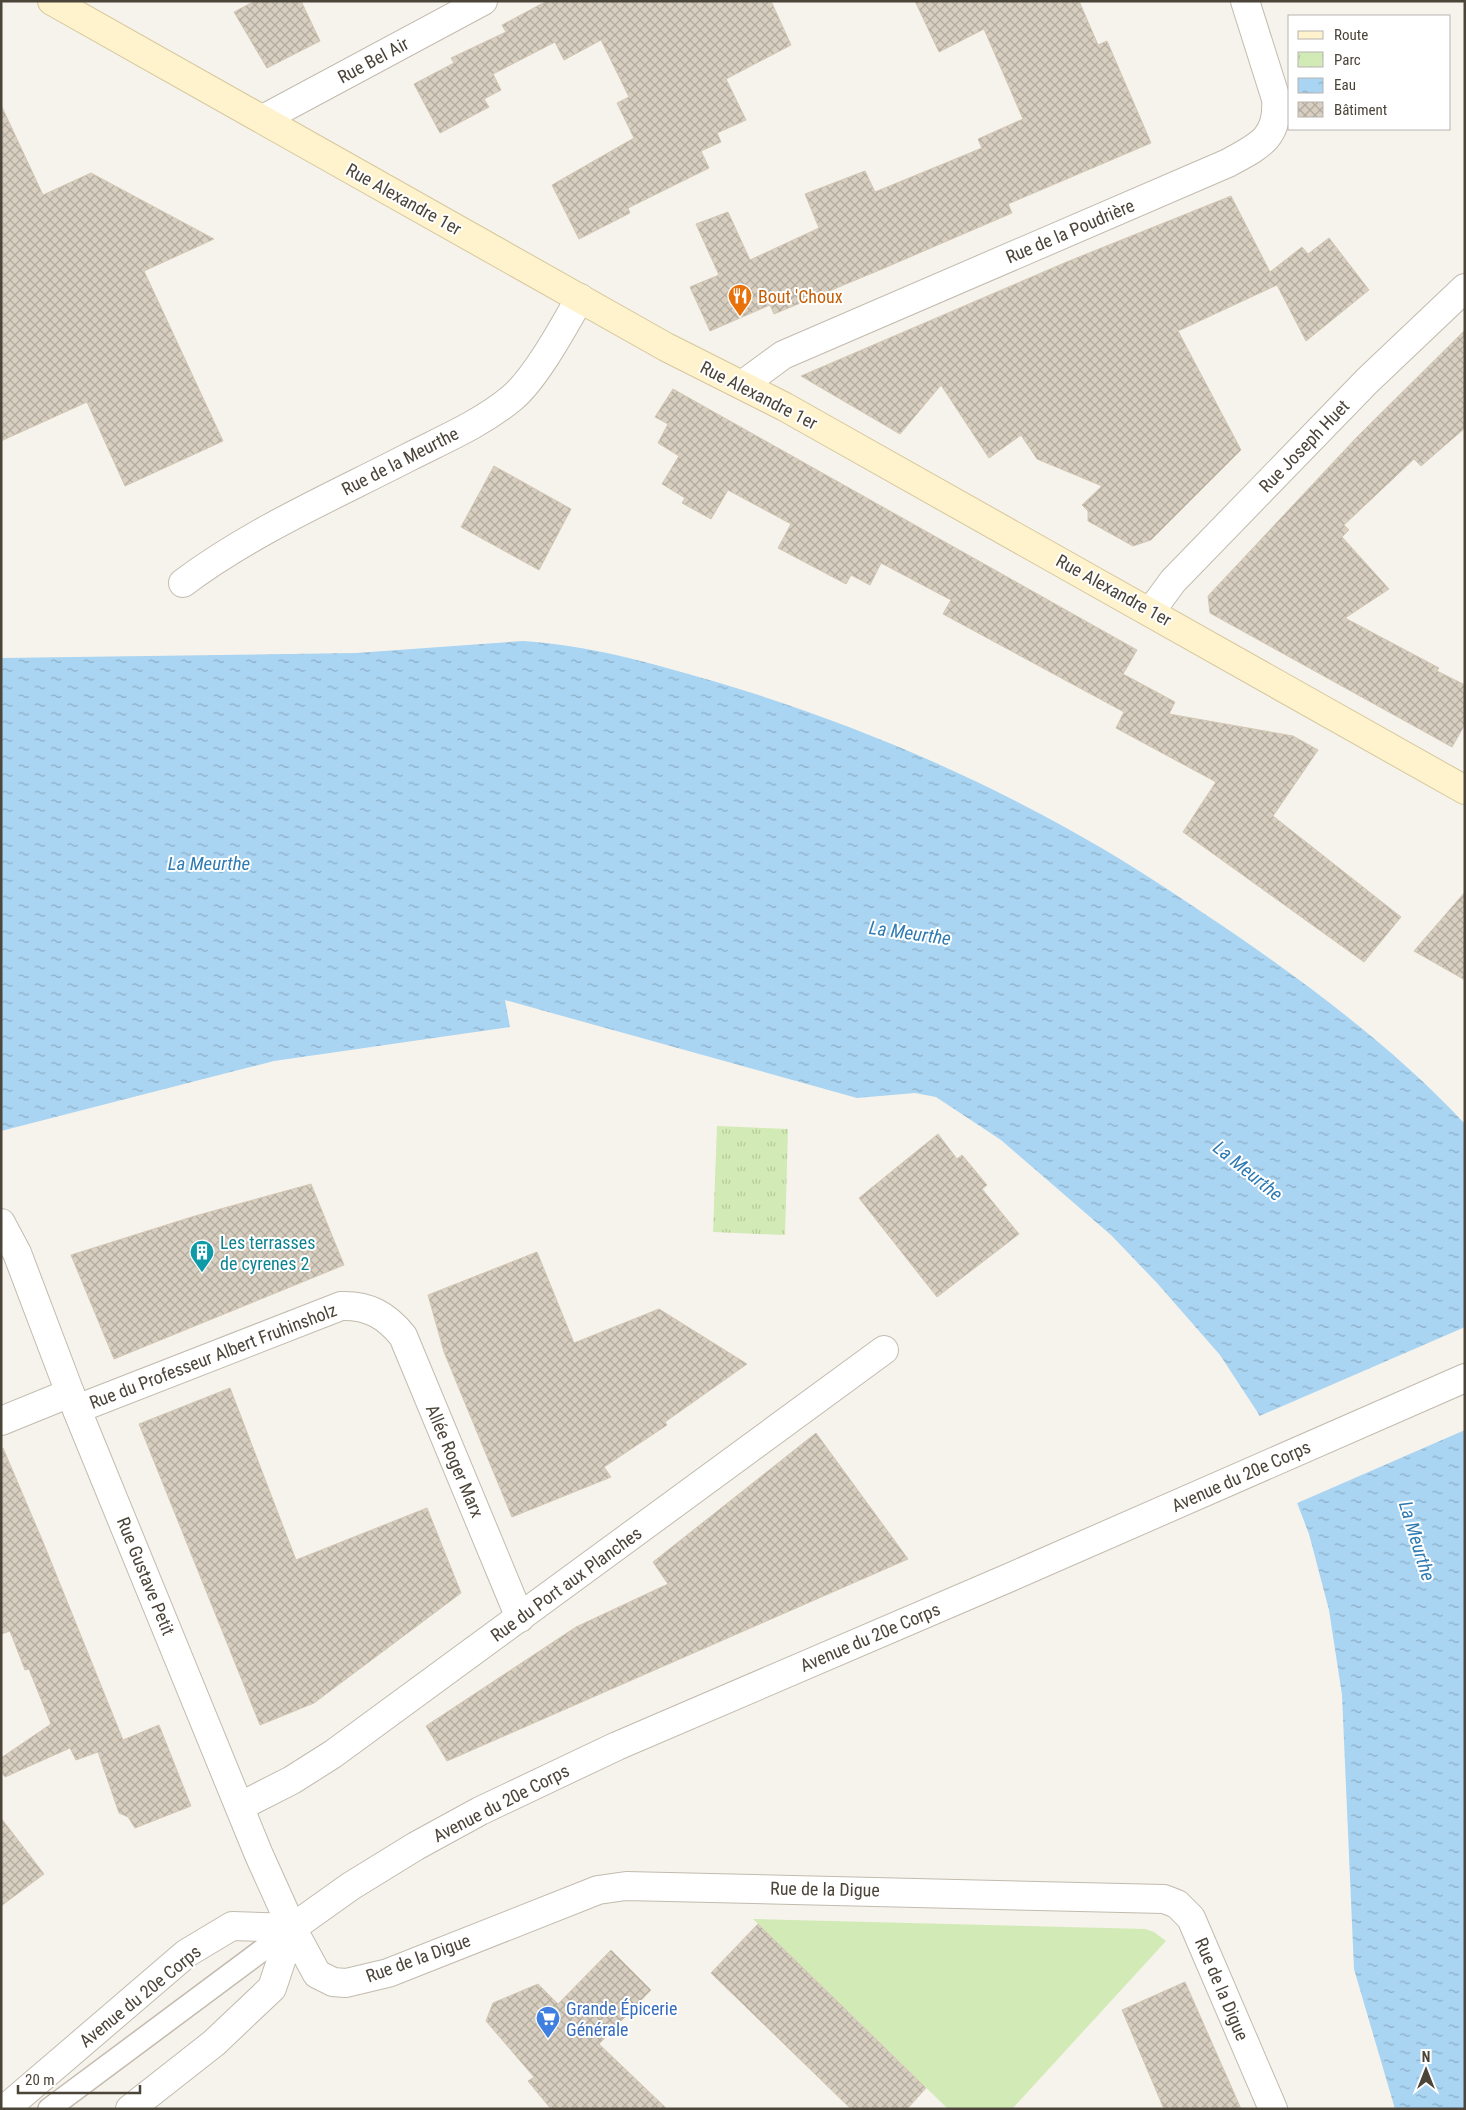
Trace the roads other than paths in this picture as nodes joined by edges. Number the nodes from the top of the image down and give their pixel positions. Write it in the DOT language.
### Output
graph roads {
  1 [pos="52,1"];
  2 [pos="483,1"];
  3 [pos="1245,1"];
  4 [pos="263,119"];
  5 [pos="1465,288"];
  6 [pos="580,298"];
  7 [pos="742,385"];
  8 [pos="183,583"];
  9 [pos="1151,611"];
  10 [pos="1465,790"];
  11 [pos="1,1223"];
  12 [pos="377,1312"];
  13 [pos="884,1350"];
  14 [pos="1465,1378"];
  15 [pos="74,1401"];
  16 [pos="1,1421"];
  17 [pos="520,1618"];
  18 [pos="241,1806"];
  19 [pos="292,1928"];
  20 [pos="5,2109"];
  21 [pos="49,2109"];
  22 [pos="130,2109"];
  23 [pos="1273,2109"];
  1 -- 4 [label="main road, Rue Alexandre 1er"];
  2 -- 4 [label="street, Rue Bel Air"];
  3 -- 7 [label="street, Rue de la Poudrière"];
  4 -- 6 [label="main road, Rue Alexandre 1er"];
  5 -- 9 [label="street, Rue Joseph Huet"];
  6 -- 7 [label="main road, Rue Alexandre 1er"];
  6 -- 8 [label="street, Rue de la Meurthe"];
  7 -- 9 [label="main road, Rue Alexandre 1er"];
  9 -- 10 [label="main road, Rue Alexandre 1er"];
  11 -- 15 [label="street, Rue Gustave Petit"];
  12 -- 15 [label="street, Rue du Professeur Albert Fruhinsholz"];
  12 -- 17 [label="street, Allée Roger Marx"];
  13 -- 17 [label="street, Rue du Port aux Planches"];
  14 -- 19 [label="street, Avenue du 20e Corps"];
  15 -- 16 [label="street, Rue du Professeur Albert Fruhinsholz"];
  15 -- 18 [label="street, Rue Gustave Petit"];
  17 -- 18 [label="street, Rue du Port aux Planches"];
  18 -- 19 [label="street, Rue Gustave Petit"];
  19 -- 20 [label="street, Avenue du 20e Corps"];
  19 -- 21 [label="lane"];
  19 -- 22 [label="street"];
  19 -- 23 [label="street, Rue de la Digue"];
}
